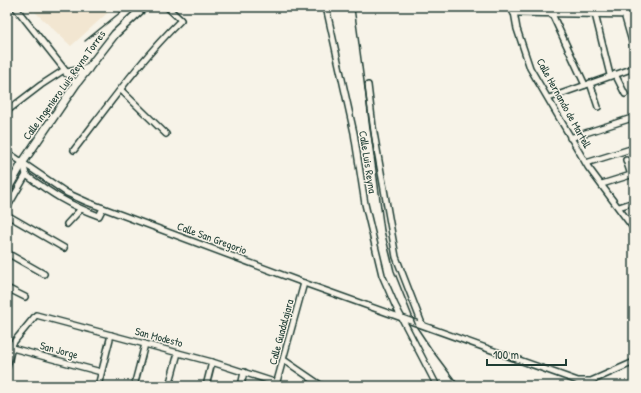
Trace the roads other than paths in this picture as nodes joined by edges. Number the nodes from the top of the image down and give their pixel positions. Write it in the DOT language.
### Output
graph roads {
  1 [pos="15,7"];
  2 [pos="144,7"];
  3 [pos="167,7"];
  4 [pos="326,7"];
  5 [pos="514,10"];
  6 [pos="552,11"];
  7 [pos="595,14"];
  8 [pos="624,14"];
  9 [pos="634,14"];
  10 [pos="634,49"];
  11 [pos="634,68"];
  12 [pos="88,69"];
  13 [pos="66,72"];
  14 [pos="613,75"];
  15 [pos="76,84"];
  16 [pos="587,84"];
  17 [pos="368,85"];
  18 [pos="121,90"];
  19 [pos="625,94"];
  20 [pos="549,98"];
  21 [pos="598,106"];
  22 [pos="7,111"];
  23 [pos="632,118"];
  24 [pos="166,134"];
  25 [pos="570,138"];
  26 [pos="634,148"];
  27 [pos="74,150"];
  28 [pos="7,152"];
  29 [pos="626,160"];
  30 [pos="23,162"];
  31 [pos="586,163"];
  32 [pos="632,174"];
  33 [pos="26,176"];
  34 [pos="602,184"];
  35 [pos="7,190"];
  36 [pos="634,202"];
  37 [pos="619,207"];
  38 [pos="7,208"];
  39 [pos="103,208"];
  40 [pos="80,210"];
  41 [pos="7,215"];
  42 [pos="67,224"];
  43 [pos="634,229"];
  44 [pos="64,248"];
  45 [pos="7,253"];
  46 [pos="44,274"];
  47 [pos="304,283"];
  48 [pos="7,288"];
  49 [pos="25,297"];
  50 [pos="401,316"];
  51 [pos="422,324"];
  52 [pos="111,335"];
  53 [pos="145,344"];
  54 [pos="12,348"];
  55 [pos="178,353"];
  56 [pos="284,360"];
  57 [pos="212,362"];
  58 [pos="634,362"];
  59 [pos="7,367"];
  60 [pos="101,372"];
  61 [pos="244,372"];
  62 [pos="276,384"];
  63 [pos="98,386"];
  64 [pos="134,386"];
  65 [pos="170,386"];
  66 [pos="206,386"];
  67 [pos="240,386"];
  68 [pos="322,386"];
  69 [pos="437,386"];
  1 -- 13 [label="street"];
  2 -- 12 [label="street, Calle Ingeniero Luis Reyna Torres"];
  3 -- 18 [label="street"];
  4 -- 50 [label="street, Calle Luis Reyna"];
  5 -- 6 [label="street"];
  5 -- 20 [label="street, Calle Hernando de Martell"];
  6 -- 7 [label="street"];
  6 -- 16 [label="street"];
  7 -- 8 [label="street"];
  7 -- 14 [label="street"];
  8 -- 9 [label="street"];
  8 -- 10 [label="street"];
  11 -- 14 [label="street"];
  12 -- 13 [label="street"];
  12 -- 15 [label="street, Calle Ingeniero Luis Reyna Torres"];
  13 -- 15 [label="street"];
  13 -- 22 [label="street"];
  14 -- 16 [label="street"];
  14 -- 19 [label="street"];
  15 -- 30 [label="street, Calle Ingeniero Luis Reyna Torres"];
  16 -- 20 [label="street"];
  16 -- 21 [label="street"];
  17 -- 51 [label="street"];
  18 -- 24 [label="street"];
  18 -- 27 [label="street"];
  20 -- 25 [label="street, Calle Hernando de Martell"];
  23 -- 25 [label="street"];
  25 -- 31 [label="street, Calle Hernando de Martell"];
  26 -- 31 [label="street, Calle Hernando de Martell"];
  28 -- 30 [label="street, Calle San Gregorio"];
  29 -- 32 [label="street"];
  30 -- 33 [label="street"];
  30 -- 35 [label="street, Calle Ingeniero Luis Reyna Torres"];
  30 -- 39 [label="street, Calle San Gregorio"];
  31 -- 34 [label="street, Calle Hernando de Martell"];
  32 -- 34 [label="street"];
  33 -- 38 [label="street"];
  33 -- 40 [label="street"];
  34 -- 37 [label="street, Calle Hernando de Martell"];
  36 -- 37 [label="street"];
  37 -- 43 [label="street, Calle Hernando de Martell"];
  39 -- 40 [label="street"];
  39 -- 47 [label="street, Calle San Gregorio"];
  40 -- 42 [label="street"];
  41 -- 44 [label="street"];
  45 -- 46 [label="street"];
  47 -- 50 [label="street, Calle San Gregorio"];
  47 -- 56 [label="street, Calle Guadalajara"];
  48 -- 49 [label="street"];
  50 -- 51 [label="street, Calle San Gregorio"];
  50 -- 69 [label="street, Calle Luis Reyna"];
  51 -- 58 [label="street, Calle San Gregorio"];
  52 -- 53 [label="street, San Modesto"];
  52 -- 54 [label="street, San Modesto"];
  52 -- 60 [label="street"];
  53 -- 55 [label="street, San Modesto"];
  53 -- 64 [label="street"];
  54 -- 59 [label="street"];
  54 -- 60 [label="street, San Jorge"];
  55 -- 57 [label="street, San Modesto"];
  55 -- 65 [label="street"];
  56 -- 62 [label="street, Calle Guadalajara"];
  56 -- 68 [label="street"];
  57 -- 61 [label="street, San Modesto"];
  57 -- 66 [label="street"];
  60 -- 63 [label="street"];
  61 -- 62 [label="street, San Modesto"];
  61 -- 67 [label="street"];
}
